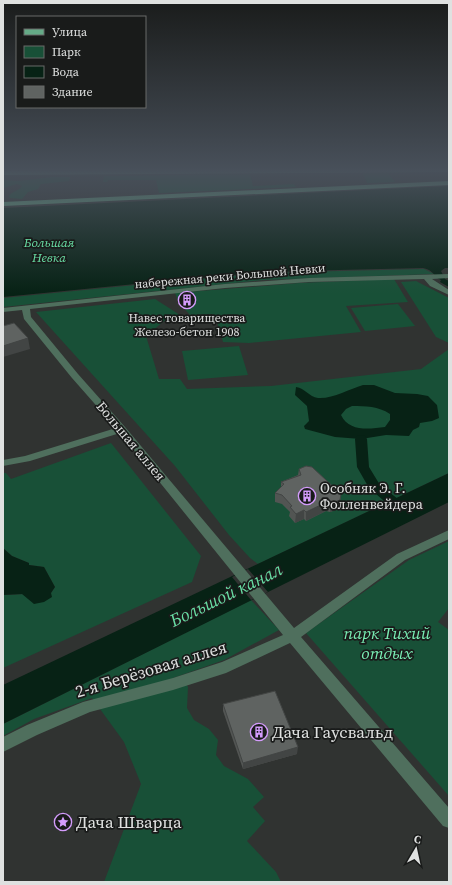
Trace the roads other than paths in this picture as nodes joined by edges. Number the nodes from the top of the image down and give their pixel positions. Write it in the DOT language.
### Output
graph roads {
  1 [pos="443,276"];
  2 [pos="426,277"];
  3 [pos="449,293"];
  4 [pos="26,307"];
  5 [pos="3,310"];
  6 [pos="122,429"];
  7 [pos="3,463"];
  8 [pos="449,534"];
  9 [pos="293,636"];
  10 [pos="3,745"];
  11 [pos="449,820"];
  1 -- 2 [label="street, набережная реки Большой Невки"];
  2 -- 3 [label="street"];
  2 -- 4 [label="street, набережная реки Большой Невки"];
  4 -- 5 [label="street, набережная реки Большой Невки"];
  4 -- 6 [label="street, Большая аллея"];
  6 -- 7 [label="street"];
  6 -- 9 [label="street, Большая аллея"];
  8 -- 9 [label="street, 2-я Берёзовая аллея"];
  9 -- 10 [label="street, 2-я Берёзовая аллея"];
  9 -- 11 [label="street"];
}
